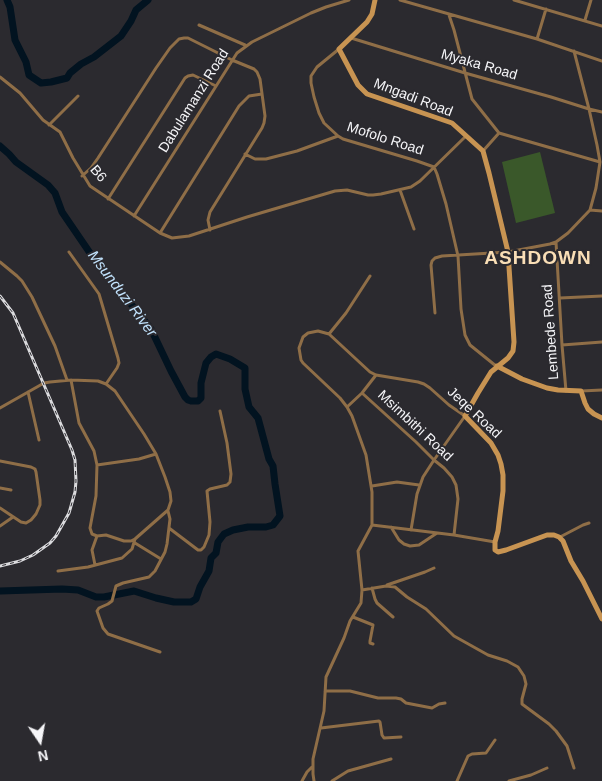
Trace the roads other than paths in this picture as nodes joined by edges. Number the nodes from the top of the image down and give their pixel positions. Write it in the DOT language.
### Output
graph roads {
  1 [pos="349,0"];
  2 [pos="375,0"];
  3 [pos="400,0"];
  4 [pos="514,0"];
  5 [pos="590,0"];
  6 [pos="546,9"];
  7 [pos="448,14"];
  8 [pos="585,20"];
  9 [pos="199,25"];
  10 [pos="602,26"];
  11 [pos="350,38"];
  12 [pos="537,39"];
  13 [pos="246,45"];
  14 [pos="339,49"];
  15 [pos="574,51"];
  16 [pos="232,60"];
  17 [pos="602,61"];
  18 [pos="464,73"];
  19 [pos="0,77"];
  20 [pos="216,86"];
  21 [pos="262,94"];
  22 [pos="78,96"];
  23 [pos="589,109"];
  24 [pos="602,112"];
  25 [pos="49,125"];
  26 [pos="500,133"];
  27 [pos="338,136"];
  28 [pos="467,136"];
  29 [pos="483,151"];
  30 [pos="244,154"];
  31 [pos="601,162"];
  32 [pos="434,167"];
  33 [pos="82,176"];
  34 [pos="400,190"];
  35 [pos="108,199"];
  36 [pos="590,210"];
  37 [pos="602,211"];
  38 [pos="134,216"];
  39 [pos="414,229"];
  40 [pos="210,230"];
  41 [pos="160,233"];
  42 [pos="556,242"];
  43 [pos="69,252"];
  44 [pos="508,252"];
  45 [pos="458,256"];
  46 [pos="0,262"];
  47 [pos="370,276"];
  48 [pos="602,296"];
  49 [pos="560,298"];
  50 [pos="435,313"];
  51 [pos="329,334"];
  52 [pos="602,342"];
  53 [pos="562,344"];
  54 [pos="497,366"];
  55 [pos="376,375"];
  56 [pos="69,380"];
  57 [pos="106,384"];
  58 [pos="602,390"];
  59 [pos="566,391"];
  60 [pos="581,391"];
  61 [pos="28,392"];
  62 [pos="362,393"];
  63 [pos="347,407"];
  64 [pos="0,408"];
  65 [pos="220,411"];
  66 [pos="465,416"];
  67 [pos="602,418"];
  68 [pos="39,440"];
  69 [pos="156,454"];
  70 [pos="434,460"];
  71 [pos="0,461"];
  72 [pos="97,465"];
  73 [pos="419,485"];
  74 [pos="372,486"];
  75 [pos="0,488"];
  76 [pos="11,490"];
  77 [pos="0,508"];
  78 [pos="168,510"];
  79 [pos="13,517"];
  80 [pos="589,523"];
  81 [pos="372,525"];
  82 [pos="0,526"];
  83 [pos="168,528"];
  84 [pos="392,528"];
  85 [pos="411,530"];
  86 [pos="438,533"];
  87 [pos="454,535"];
  88 [pos="97,536"];
  89 [pos="560,537"];
  90 [pos="135,541"];
  91 [pos="495,542"];
  92 [pos="161,559"];
  93 [pos="95,565"];
  94 [pos="434,568"];
  95 [pos="58,571"];
  96 [pos="386,586"];
  97 [pos="372,588"];
  98 [pos="362,590"];
  99 [pos="393,616"];
  100 [pos="353,617"];
  101 [pos="602,619"];
  102 [pos="373,644"];
  103 [pos="160,652"];
  104 [pos="325,691"];
  105 [pos="444,703"];
  106 [pos="321,728"];
  107 [pos="401,737"];
  108 [pos="496,740"];
  109 [pos="391,759"];
  110 [pos="312,766"];
  111 [pos="547,768"];
  112 [pos="574,768"];
  113 [pos="302,781"];
  114 [pos="314,781"];
  115 [pos="332,781"];
  116 [pos="457,781"];
  117 [pos="509,781"];
  1 -- 13 [label="street, Dabulamanzi Road"];
  2 -- 11 [label="street"];
  3 -- 7 [label="street"];
  4 -- 6 [label="street"];
  5 -- 8 [label="street"];
  6 -- 8 [label="street"];
  6 -- 12 [label="street"];
  7 -- 12 [label="street"];
  7 -- 18 [label="street"];
  8 -- 10 [label="street"];
  9 -- 13 [label="street"];
  11 -- 14 [label="street"];
  11 -- 18 [label="street, Myaka Road"];
  12 -- 15 [label="street"];
  13 -- 16 [label="street, Dabulamanzi Road"];
  14 -- 27 [label="street, Mofolo Road"];
  14 -- 28 [label="street, Mngadi Road"];
  15 -- 17 [label="street"];
  15 -- 23 [label="street"];
  16 -- 20 [label="street, Dabulamanzi Road"];
  16 -- 21 [label="street"];
  16 -- 33 [label="street"];
  18 -- 23 [label="street, Myaka Road"];
  18 -- 26 [label="street"];
  19 -- 25 [label="street, B6"];
  20 -- 35 [label="street"];
  20 -- 38 [label="street, Dabulamanzi Road"];
  21 -- 30 [label="street"];
  21 -- 41 [label="street"];
  22 -- 25 [label="street"];
  23 -- 24 [label="street, Myaka Road"];
  23 -- 31 [label="street"];
  25 -- 33 [label="street, B6"];
  26 -- 29 [label="street"];
  26 -- 31 [label="street"];
  27 -- 30 [label="street"];
  27 -- 32 [label="street, Mofolo Road"];
  28 -- 29 [label="street, Mngadi Road"];
  28 -- 32 [label="street, B6"];
  29 -- 44 [label="street"];
  30 -- 40 [label="street"];
  31 -- 36 [label="street"];
  32 -- 34 [label="street, B6"];
  32 -- 45 [label="street"];
  33 -- 35 [label="street, B6"];
  34 -- 39 [label="street"];
  34 -- 40 [label="street, B6"];
  35 -- 38 [label="street, B6"];
  36 -- 37 [label="street"];
  36 -- 42 [label="street"];
  38 -- 41 [label="street, B6"];
  40 -- 41 [label="street, B6"];
  42 -- 44 [label="street"];
  42 -- 49 [label="street, Lembede Road"];
  43 -- 57 [label="street"];
  44 -- 45 [label="street"];
  44 -- 54 [label="street"];
  45 -- 50 [label="street"];
  45 -- 54 [label="street"];
  46 -- 56 [label="street"];
  47 -- 51 [label="street"];
  48 -- 49 [label="street"];
  49 -- 53 [label="street, Lembede Road"];
  51 -- 55 [label="street"];
  51 -- 63 [label="street"];
  52 -- 53 [label="street"];
  53 -- 59 [label="street, Lembede Road"];
  54 -- 59 [label="street"];
  54 -- 66 [label="street"];
  55 -- 62 [label="street"];
  55 -- 66 [label="street, Jeqe Road"];
  56 -- 57 [label="street"];
  56 -- 61 [label="street"];
  56 -- 72 [label="street"];
  57 -- 69 [label="street"];
  58 -- 60 [label="street"];
  59 -- 60 [label="street"];
  60 -- 67 [label="street"];
  61 -- 64 [label="street"];
  61 -- 68 [label="street"];
  62 -- 63 [label="street"];
  62 -- 70 [label="street, Msimbithi Road"];
  63 -- 74 [label="street"];
  65 -- 83 [label="street"];
  66 -- 70 [label="street"];
  66 -- 91 [label="street, Jeqe Road"];
  69 -- 72 [label="street"];
  69 -- 78 [label="street"];
  70 -- 73 [label="street"];
  70 -- 87 [label="street, Msimbithi Road"];
  71 -- 79 [label="street"];
  72 -- 88 [label="street"];
  73 -- 74 [label="street"];
  73 -- 85 [label="street"];
  74 -- 81 [label="street"];
  75 -- 76 [label="street"];
  77 -- 79 [label="street"];
  78 -- 83 [label="street"];
  78 -- 90 [label="street"];
  79 -- 82 [label="street"];
  80 -- 89 [label="street"];
  81 -- 84 [label="street"];
  81 -- 98 [label="street"];
  83 -- 92 [label="street"];
  84 -- 85 [label="street"];
  84 -- 86 [label="street"];
  85 -- 86 [label="street"];
  86 -- 87 [label="street"];
  87 -- 91 [label="street"];
  88 -- 90 [label="street"];
  88 -- 93 [label="street"];
  89 -- 91 [label="street"];
  89 -- 101 [label="street"];
  90 -- 92 [label="street"];
  90 -- 93 [label="street"];
  92 -- 103 [label="street"];
  93 -- 95 [label="street"];
  94 -- 96 [label="street"];
  96 -- 97 [label="street"];
  96 -- 112 [label="street"];
  97 -- 98 [label="street"];
  97 -- 99 [label="street"];
  98 -- 100 [label="street"];
  100 -- 102 [label="street"];
  100 -- 104 [label="street"];
  104 -- 105 [label="street"];
  104 -- 106 [label="street"];
  106 -- 107 [label="street"];
  106 -- 110 [label="street"];
  108 -- 116 [label="street"];
  109 -- 115 [label="street"];
  110 -- 113 [label="street"];
  110 -- 114 [label="street"];
  111 -- 117 [label="street"];
}
